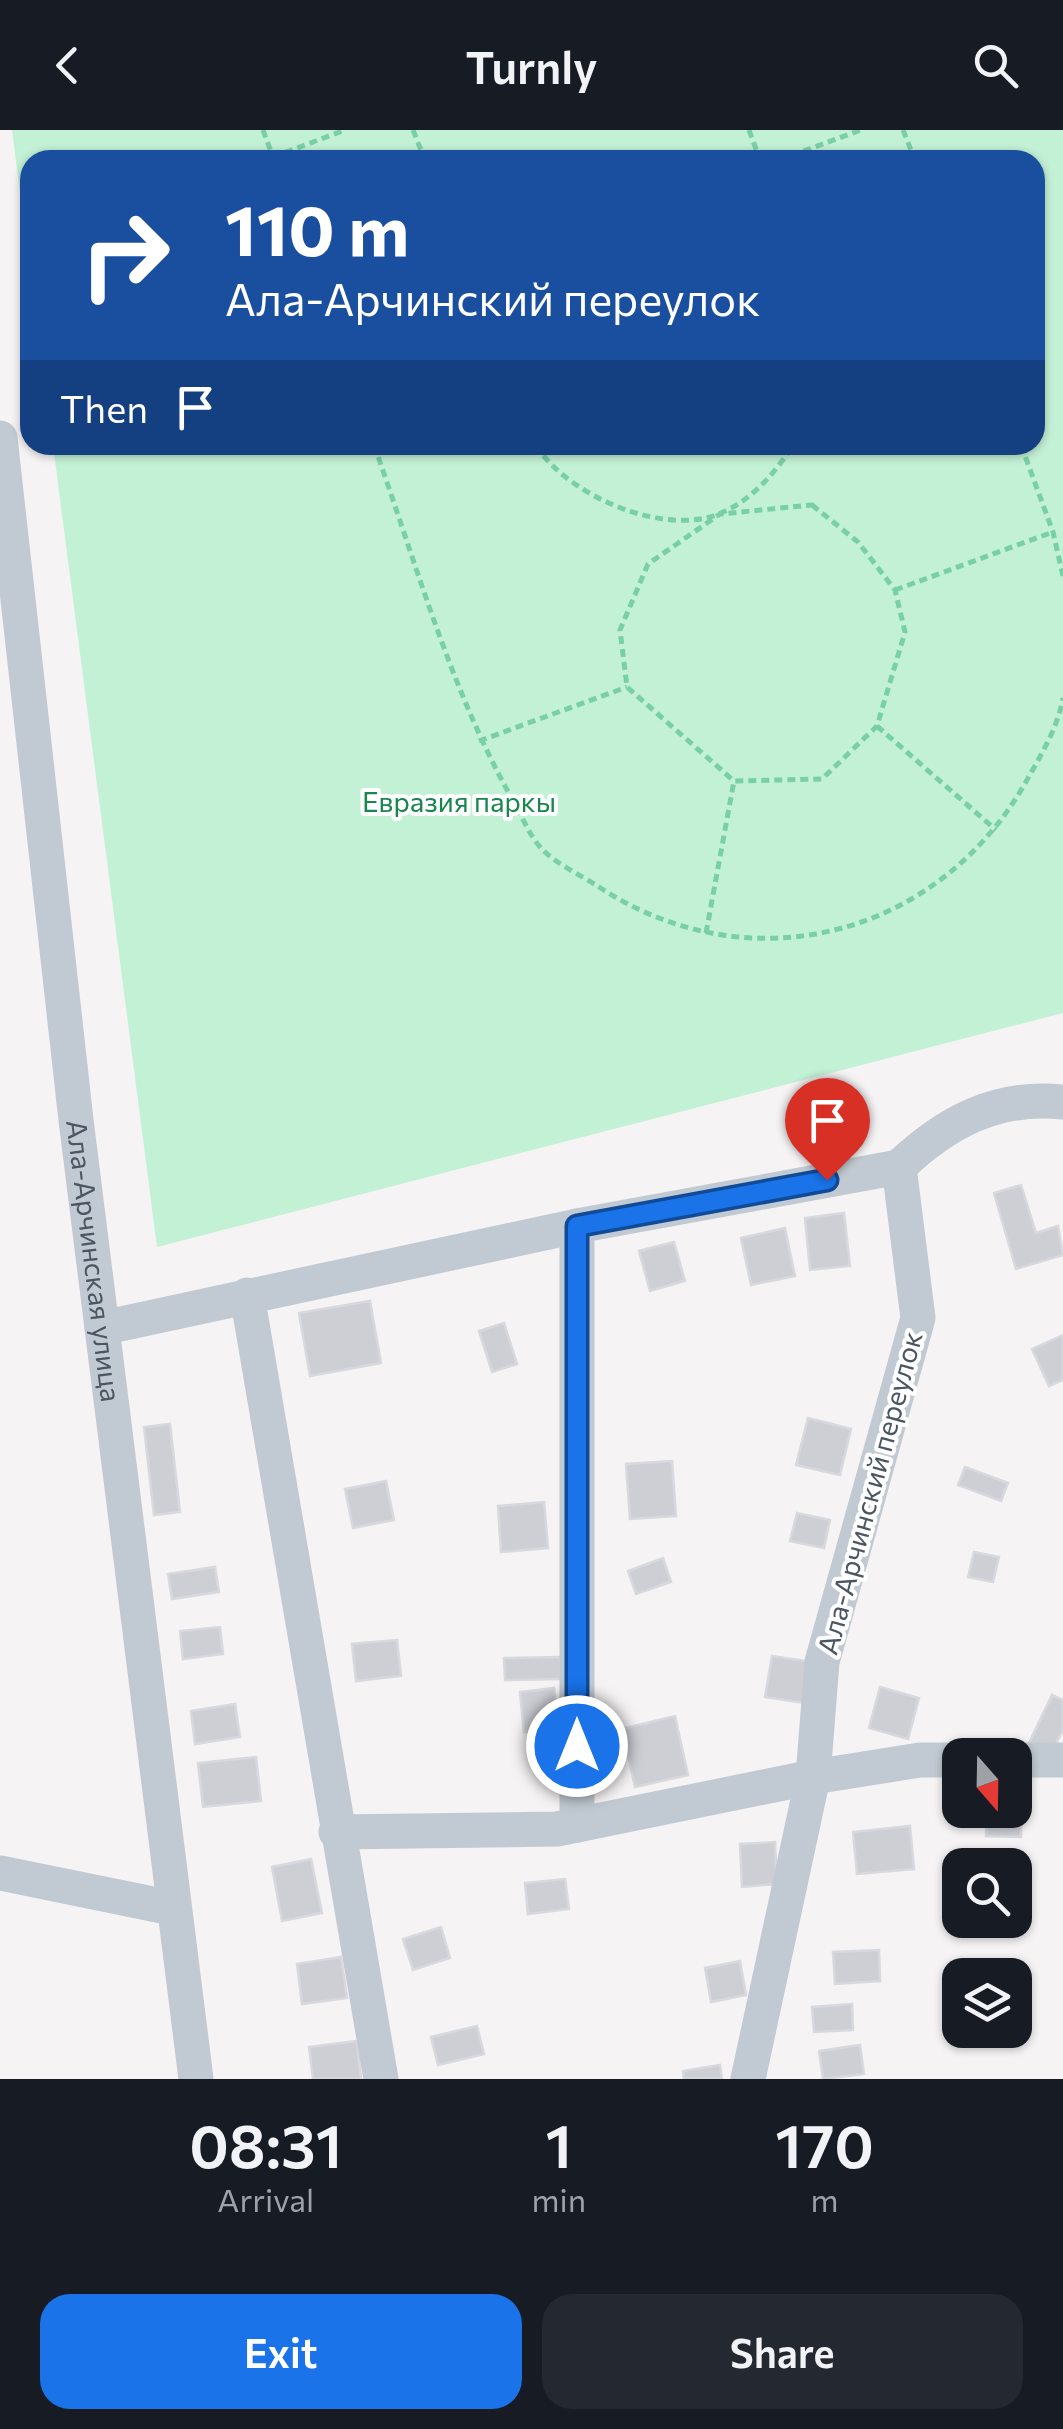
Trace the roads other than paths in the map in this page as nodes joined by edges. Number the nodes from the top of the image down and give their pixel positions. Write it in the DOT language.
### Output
graph roads {
  1 [pos="0,438"];
  2 [pos="1063,1102"];
  3 [pos="898,1167"];
  4 [pos="577,1226"];
  5 [pos="247,1295"];
  6 [pos="102,1328"];
  7 [pos="942,1760"];
  8 [pos="1032,1760"];
  9 [pos="1063,1760"];
  10 [pos="813,1777"];
  11 [pos="577,1826"];
  12 [pos="336,1832"];
  13 [pos="0,1873"];
  14 [pos="172,1908"];
  15 [pos="196,2079"];
  16 [pos="381,2079"];
  17 [pos="748,2079"];
  1 -- 6 [label="street, Ала-Арчинская улица"];
  2 -- 3 [label="street"];
  3 -- 4 [label="street"];
  3 -- 10 [label="street, Ала-Арчинский переулок"];
  4 -- 5 [label="street"];
  4 -- 11 [label="street"];
  5 -- 6 [label="street"];
  5 -- 12 [label="street"];
  6 -- 14 [label="street, Ала-Арчинская улица"];
  7 -- 10 [label="street"];
  8 -- 9 [label="street"];
  10 -- 11 [label="street"];
  10 -- 17 [label="street, Ала-Арчинский переулок"];
  11 -- 12 [label="street"];
  12 -- 16 [label="street"];
  13 -- 14 [label="street"];
  14 -- 15 [label="street, Ала-Арчинская улица"];
}
